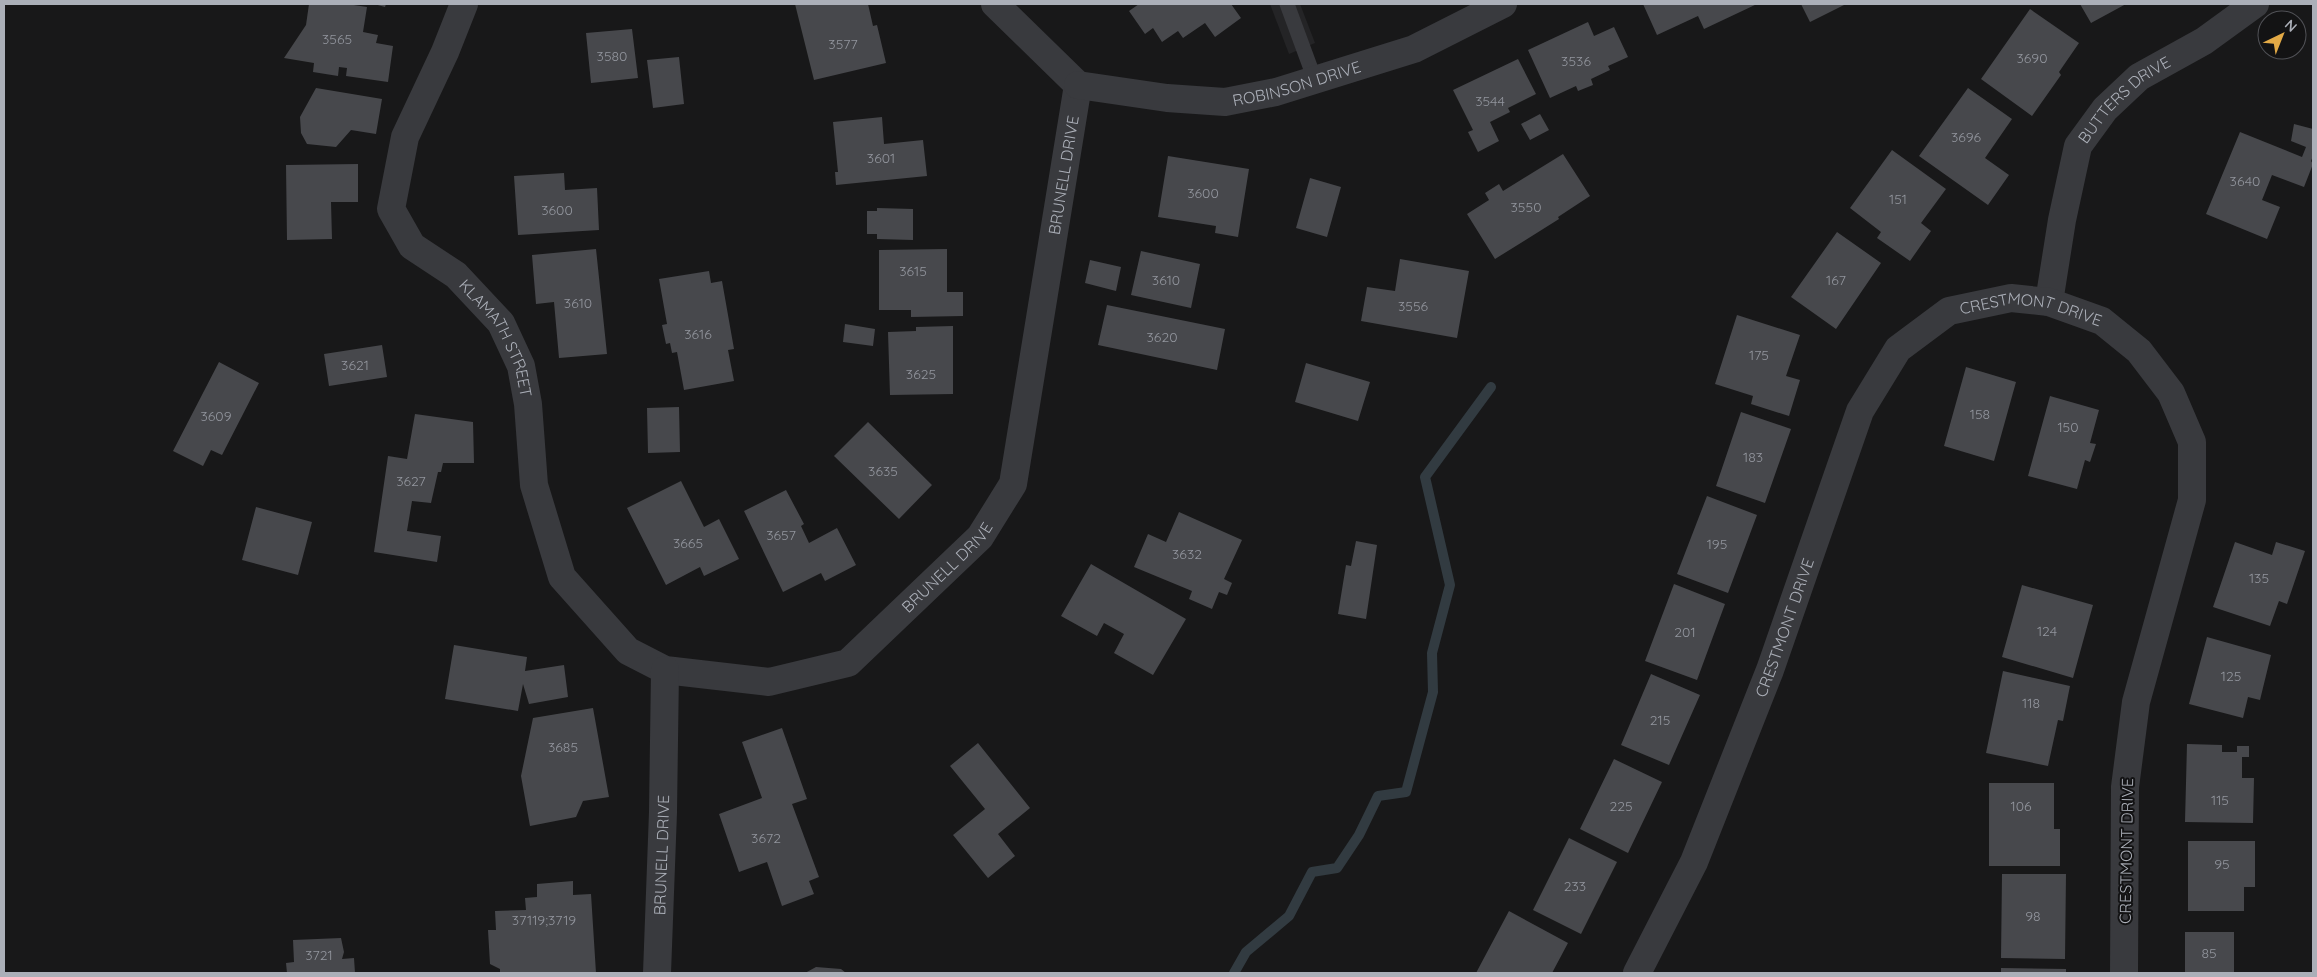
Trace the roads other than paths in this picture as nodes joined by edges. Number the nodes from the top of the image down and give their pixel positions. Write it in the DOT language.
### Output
graph roads {
  1 [pos="464,4"];
  2 [pos="996,4"];
  3 [pos="1286,4"];
  4 [pos="1503,4"];
  5 [pos="2255,4"];
  6 [pos="1315,80"];
  7 [pos="1078,85"];
  8 [pos="2049,302"];
  9 [pos="665,670"];
  10 [pos="657,973"];
  11 [pos="1637,973"];
  12 [pos="2124,973"];
  1 -- 9 [label="street, KLAMATH STREET"];
  2 -- 7 [label="street"];
  3 -- 6 [label="lane"];
  4 -- 6 [label="street, ROBINSON DRIVE"];
  5 -- 8 [label="street, BUTTERS DRIVE"];
  6 -- 7 [label="street, ROBINSON DRIVE"];
  7 -- 9 [label="street, BRUNELL DRIVE"];
  8 -- 11 [label="street, CRESTMONT DRIVE"];
  8 -- 12 [label="street, CRESTMONT DRIVE"];
  9 -- 10 [label="street, BRUNELL DRIVE"];
}
